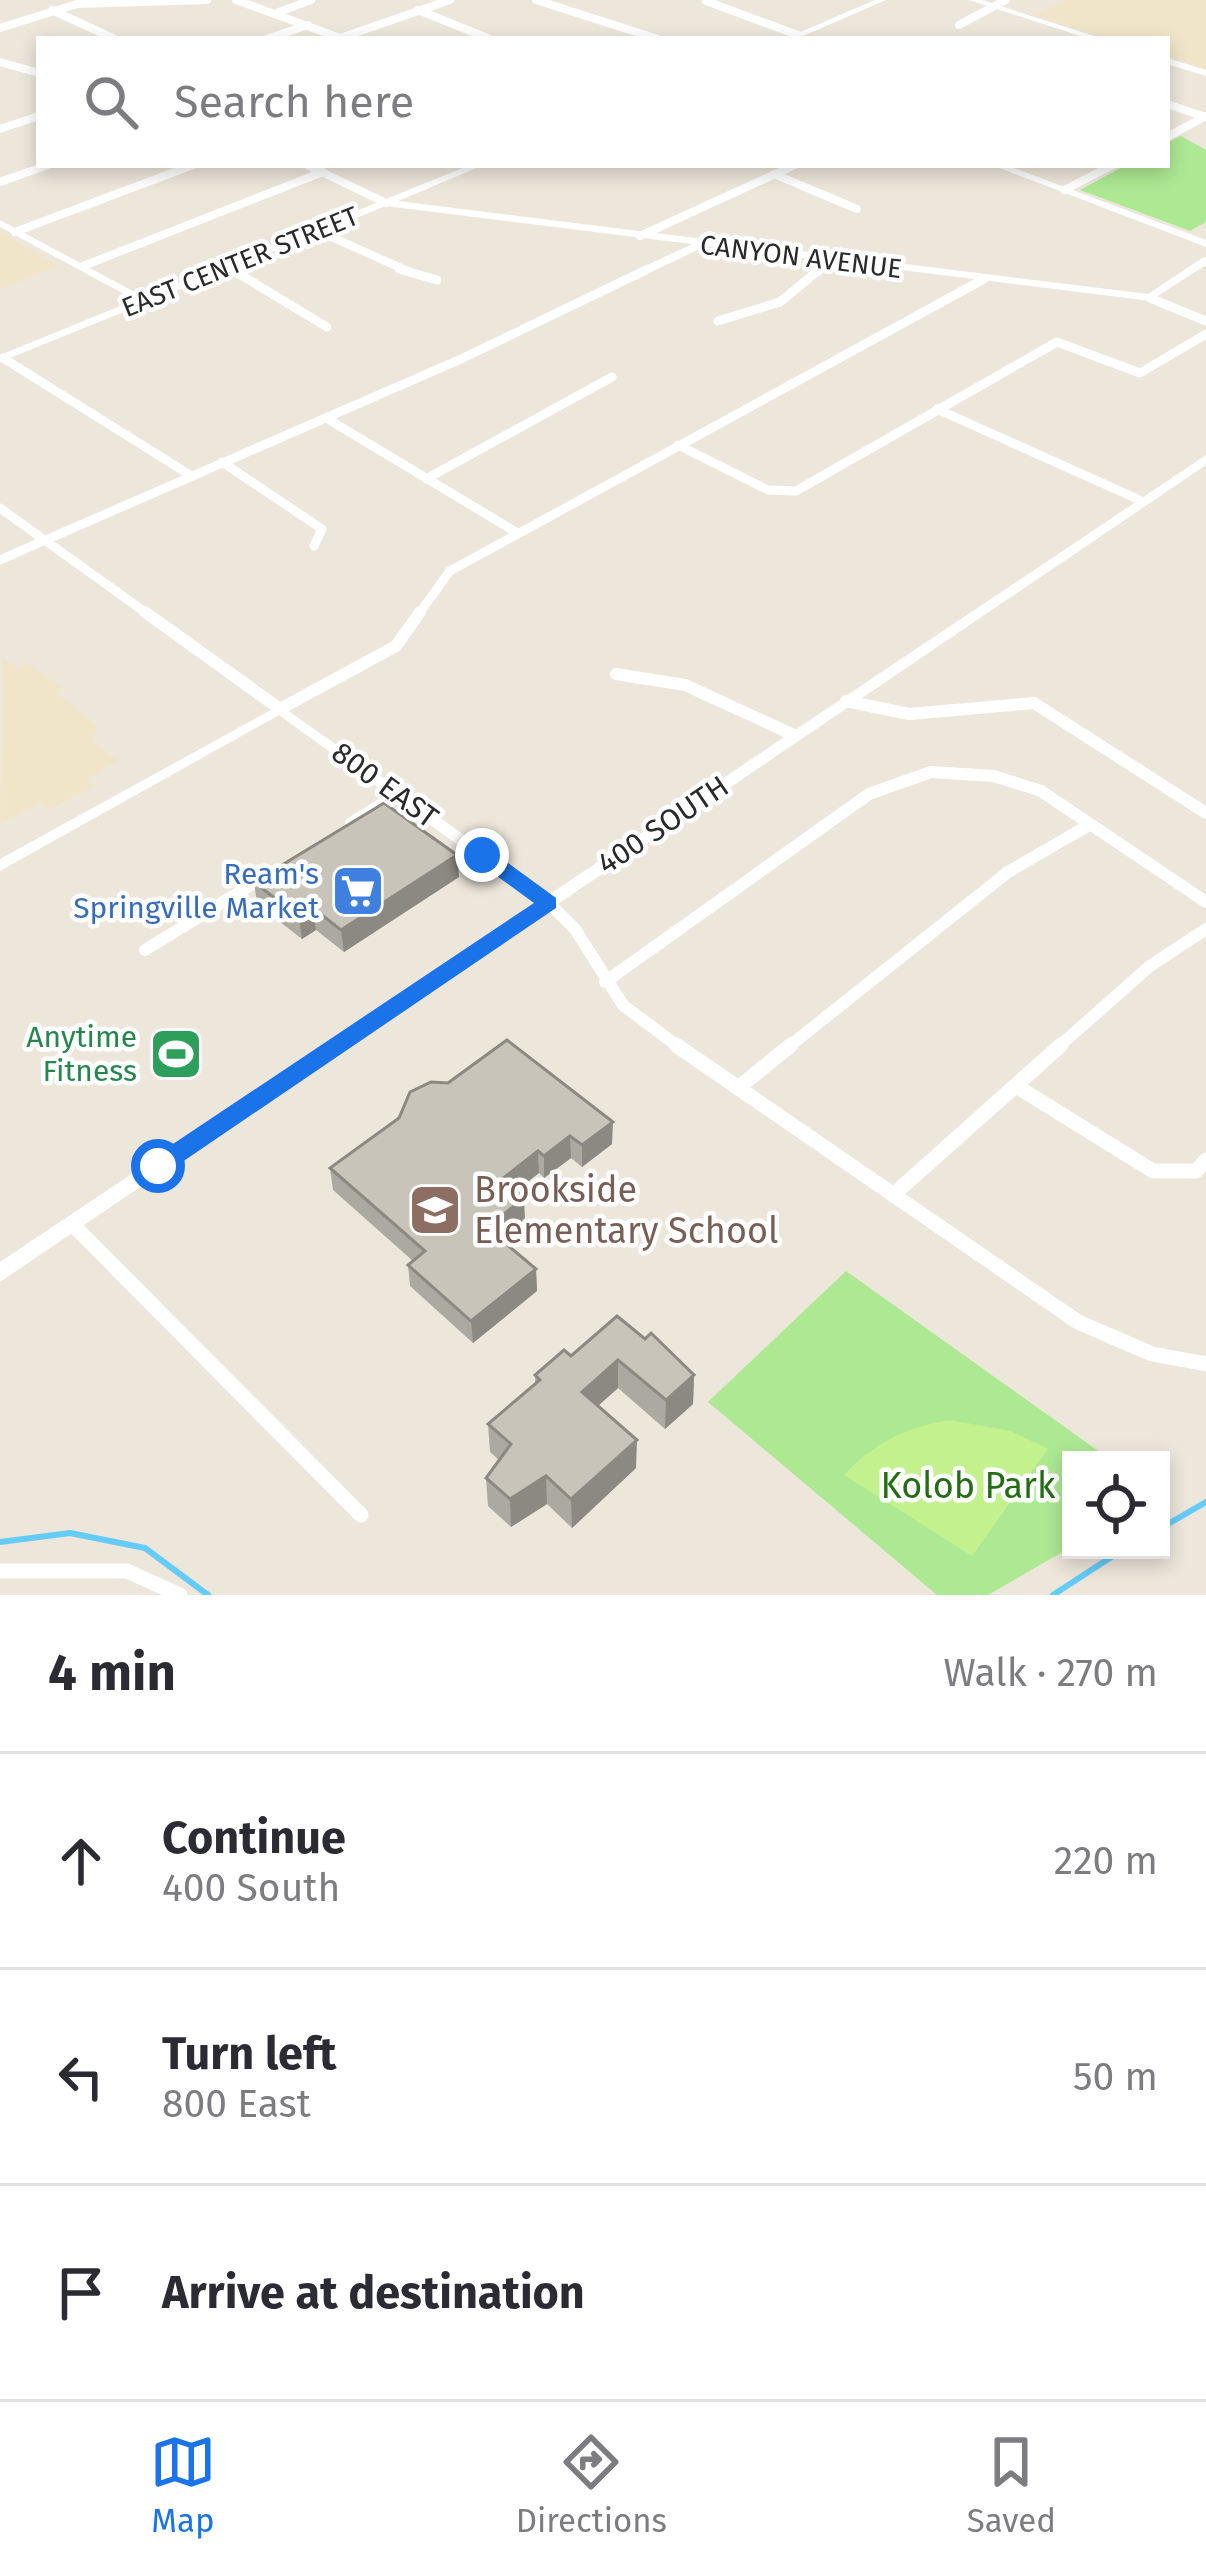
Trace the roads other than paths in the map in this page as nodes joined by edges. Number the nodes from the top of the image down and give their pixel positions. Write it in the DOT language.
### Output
graph roads {
  1 [pos="207,0"];
  2 [pos="236,0"];
  3 [pos="311,0"];
  4 [pos="450,0"];
  5 [pos="536,0"];
  6 [pos="568,0"];
  7 [pos="974,0"];
  8 [pos="1006,0"];
  9 [pos="181,1"];
  10 [pos="876,1"];
  11 [pos="706,2"];
  12 [pos="553,6"];
  13 [pos="992,6"];
  14 [pos="52,10"];
  15 [pos="418,10"];
  16 [pos="278,12"];
  17 [pos="308,25"];
  18 [pos="959,26"];
  19 [pos="0,28"];
  20 [pos="108,36"];
  21 [pos="275,36"];
  22 [pos="335,36"];
  23 [pos="350,36"];
  24 [pos="483,36"];
  25 [pos="644,36"];
  26 [pos="791,36"];
  27 [pos="795,36"];
  28 [pos="1089,36"];
  29 [pos="0,62"];
  30 [pos="1170,62"];
  31 [pos="36,73"];
  32 [pos="1206,73"];
  33 [pos="1170,105"];
  34 [pos="36,117"];
  35 [pos="1205,117"];
  36 [pos="0,129"];
  37 [pos="1170,135"];
  38 [pos="40,168"];
  39 [pos="185,168"];
  40 [pos="312,168"];
  41 [pos="316,168"];
  42 [pos="472,168"];
  43 [pos="789,168"];
  44 [pos="1005,168"];
  45 [pos="1107,168"];
  46 [pos="774,175"];
  47 [pos="0,182"];
  48 [pos="1064,190"];
  49 [pos="386,203"];
  50 [pos="857,209"];
  51 [pos="0,223"];
  52 [pos="318,231"];
  53 [pos="15,232"];
  54 [pos="640,236"];
  55 [pos="699,244"];
  56 [pos="1206,244"];
  57 [pos="826,259"];
  58 [pos="1206,260"];
  59 [pos="83,266"];
  60 [pos="227,267"];
  61 [pos="984,279"];
  62 [pos="437,280"];
  63 [pos="1150,298"];
  64 [pos="144,301"];
  65 [pos="718,321"];
  66 [pos="1206,321"];
  67 [pos="327,327"];
  68 [pos="1206,334"];
  69 [pos="1,358"];
  70 [pos="612,377"];
  71 [pos="937,409"];
  72 [pos="326,418"];
  73 [pos="679,445"];
  74 [pos="1206,459"];
  75 [pos="221,462"];
  76 [pos="190,476"];
  77 [pos="426,479"];
  78 [pos="1142,501"];
  79 [pos="0,508"];
  80 [pos="516,532"];
  81 [pos="45,540"];
  82 [pos="314,546"];
  83 [pos="0,560"];
  84 [pos="616,674"];
  85 [pos="846,700"];
  86 [pos="280,710"];
  87 [pos="794,735"];
  88 [pos="398,794"];
  89 [pos="1206,813"];
  90 [pos="1089,825"];
  91 [pos="341,829"];
  92 [pos="284,865"];
  93 [pos="0,866"];
  94 [pos="1206,902"];
  95 [pos="549,903"];
  96 [pos="1206,928"];
  97 [pos="145,950"];
  98 [pos="605,982"];
  99 [pos="1016,1086"];
  100 [pos="740,1087"];
  101 [pos="1206,1160"];
  102 [pos="893,1195"];
  103 [pos="73,1224"];
  104 [pos="0,1273"];
  105 [pos="1206,1364"];
  106 [pos="361,1515"];
  107 [pos="0,1571"];
  108 [pos="180,1595"];
  1 -- 9 [label="street"];
  2 -- 16 [label="street"];
  3 -- 16 [label="street"];
  4 -- 15 [label="street"];
  5 -- 12 [label="street"];
  6 -- 12 [label="street"];
  7 -- 13 [label="street"];
  8 -- 13 [label="street"];
  9 -- 14 [label="street"];
  10 -- 27 [label="street"];
  11 -- 26 [label="street"];
  12 -- 25 [label="street"];
  13 -- 18 [label="street"];
  13 -- 28 [label="street"];
  14 -- 19 [label="street"];
  14 -- 20 [label="street"];
  15 -- 23 [label="street"];
  15 -- 24 [label="street"];
  16 -- 17 [label="street"];
  17 -- 21 [label="street"];
  17 -- 22 [label="street"];
  29 -- 31 [label="street"];
  30 -- 32 [label="street"];
  33 -- 35 [label="street"];
  34 -- 36 [label="street"];
  35 -- 37 [label="street"];
  38 -- 47 [label="street"];
  39 -- 53 [label="street"];
  40 -- 59 [label="street"];
  41 -- 49 [label="street"];
  42 -- 49 [label="street, EAST CENTER STREET"];
  43 -- 46 [label="street"];
  44 -- 48 [label="street"];
  45 -- 48 [label="street"];
  46 -- 50 [label="street"];
  46 -- 54 [label="street"];
  48 -- 56 [label="street"];
  49 -- 52 [label="street, EAST CENTER STREET"];
  49 -- 54 [label="street, CANYON AVENUE"];
  51 -- 53 [label="street"];
  52 -- 60 [label="street, EAST CENTER STREET"];
  52 -- 62 [label="street"];
  53 -- 59 [label="street"];
  54 -- 55 [label="street, CANYON AVENUE"];
  55 -- 57 [label="street, CANYON AVENUE"];
  55 -- 72 [label="street"];
  57 -- 61 [label="street, CANYON AVENUE"];
  57 -- 65 [label="street"];
  58 -- 63 [label="street"];
  59 -- 64 [label="street"];
  60 -- 64 [label="street, EAST CENTER STREET"];
  60 -- 67 [label="street"];
  61 -- 63 [label="street, CANYON AVENUE"];
  61 -- 73 [label="street"];
  63 -- 66 [label="street"];
  64 -- 69 [label="street, EAST CENTER STREET"];
  68 -- 71 [label="street"];
  69 -- 76 [label="street"];
  70 -- 77 [label="street"];
  71 -- 73 [label="street"];
  71 -- 78 [label="street"];
  72 -- 75 [label="street"];
  72 -- 77 [label="street"];
  73 -- 80 [label="street"];
  74 -- 78 [label="main road, 400 SOUTH"];
  75 -- 76 [label="street"];
  75 -- 82 [label="street"];
  76 -- 81 [label="street"];
  77 -- 80 [label="street"];
  78 -- 85 [label="main road, 400 SOUTH"];
  79 -- 81 [label="street"];
  80 -- 86 [label="street"];
  81 -- 83 [label="street"];
  81 -- 86 [label="street"];
  84 -- 87 [label="street"];
  85 -- 87 [label="main road, 400 SOUTH"];
  85 -- 89 [label="street"];
  86 -- 88 [label="street, 800 EAST"];
  86 -- 93 [label="street"];
  87 -- 95 [label="main road, 400 SOUTH"];
  88 -- 91 [label="street"];
  88 -- 95 [label="street, 800 EAST"];
  90 -- 94 [label="street"];
  90 -- 98 [label="street"];
  90 -- 100 [label="street"];
  92 -- 97 [label="street"];
  95 -- 98 [label="street"];
  95 -- 103 [label="main road, 400 SOUTH"];
  96 -- 99 [label="street"];
  98 -- 100 [label="street"];
  99 -- 101 [label="street"];
  99 -- 102 [label="street"];
  100 -- 102 [label="street"];
  102 -- 105 [label="street"];
  103 -- 104 [label="main road, 400 SOUTH"];
  103 -- 106 [label="street"];
  107 -- 108 [label="street"];
}
